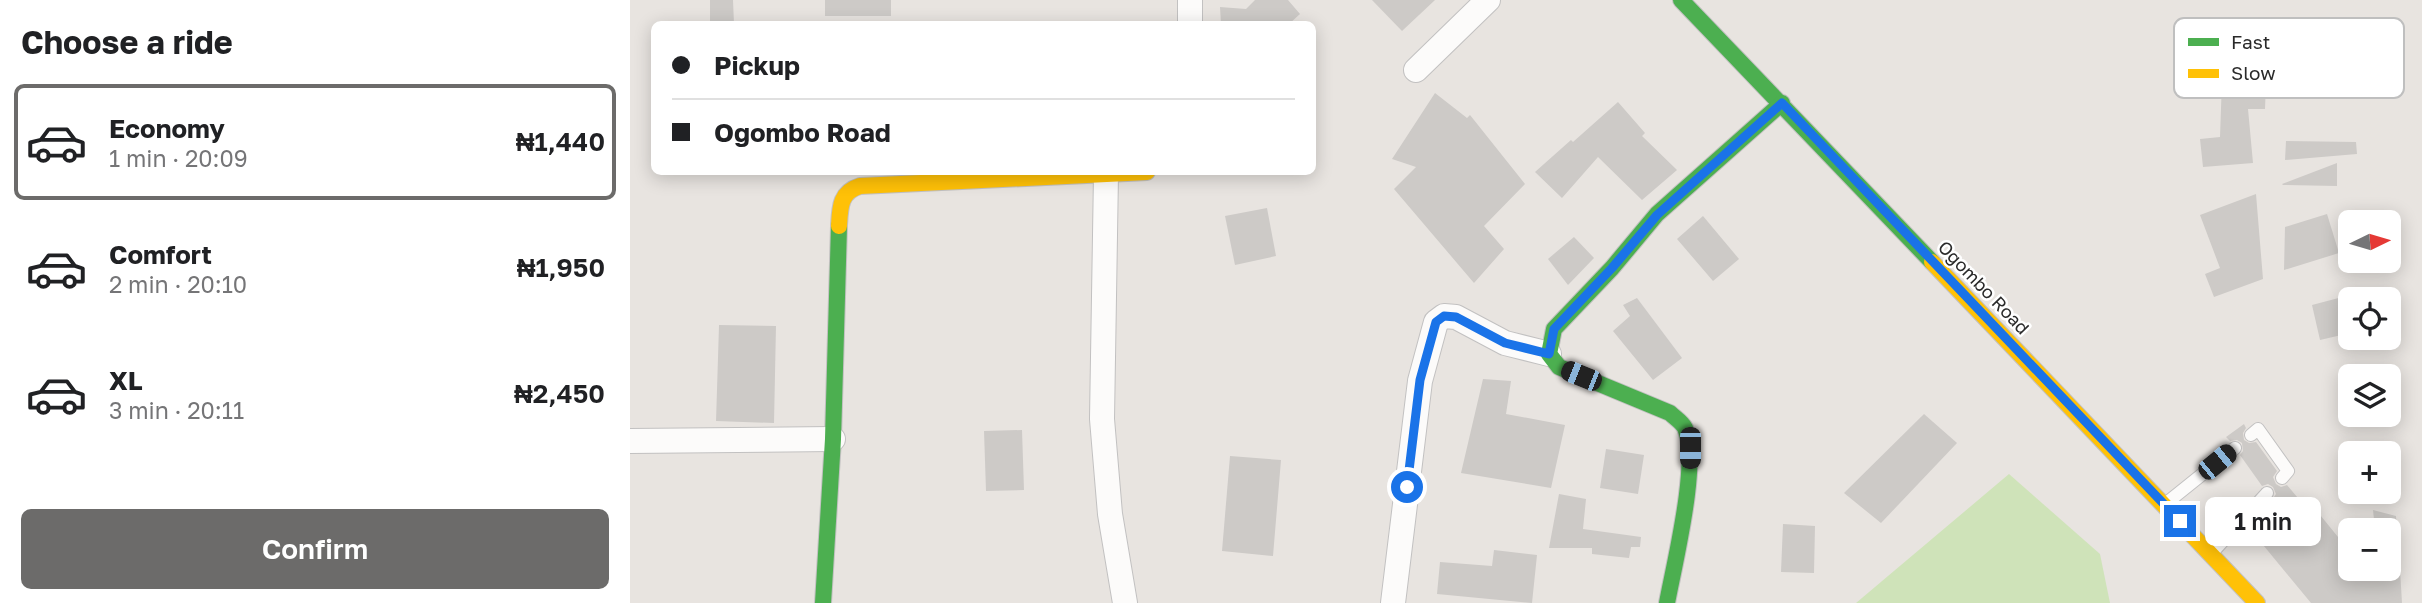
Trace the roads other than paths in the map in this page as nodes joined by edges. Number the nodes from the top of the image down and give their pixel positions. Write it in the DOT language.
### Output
graph roads {
  1 [pos="1191,0"];
  2 [pos="1488,0"];
  3 [pos="1681,0"];
  4 [pos="1190,21"];
  5 [pos="1416,70"];
  6 [pos="1782,103"];
  7 [pos="1085,175"];
  8 [pos="1105,175"];
  9 [pos="1549,354"];
  10 [pos="2251,435"];
  11 [pos="833,439"];
  12 [pos="630,441"];
  13 [pos="2235,448"];
  14 [pos="2282,478"];
  15 [pos="2267,494"];
  16 [pos="2164,505"];
  17 [pos="2211,554"];
  18 [pos="823,603"];
  19 [pos="1125,603"];
  20 [pos="1393,603"];
  21 [pos="1667,603"];
  22 [pos="2257,603"];
  1 -- 4 [label="street"];
  2 -- 5 [label="street"];
  3 -- 6 [label="street, Ogombo Road"];
  6 -- 9 [label="street"];
  6 -- 16 [label="street, Ogombo Road"];
  7 -- 11 [label="street"];
  8 -- 19 [label="street"];
  9 -- 20 [label="street"];
  9 -- 21 [label="street"];
  10 -- 14 [label="lane"];
  11 -- 12 [label="street"];
  11 -- 18 [label="street"];
  13 -- 16 [label="lane"];
  15 -- 17 [label="lane"];
  16 -- 17 [label="street, Ogombo Road"];
  17 -- 22 [label="street, Ogombo Road"];
}
